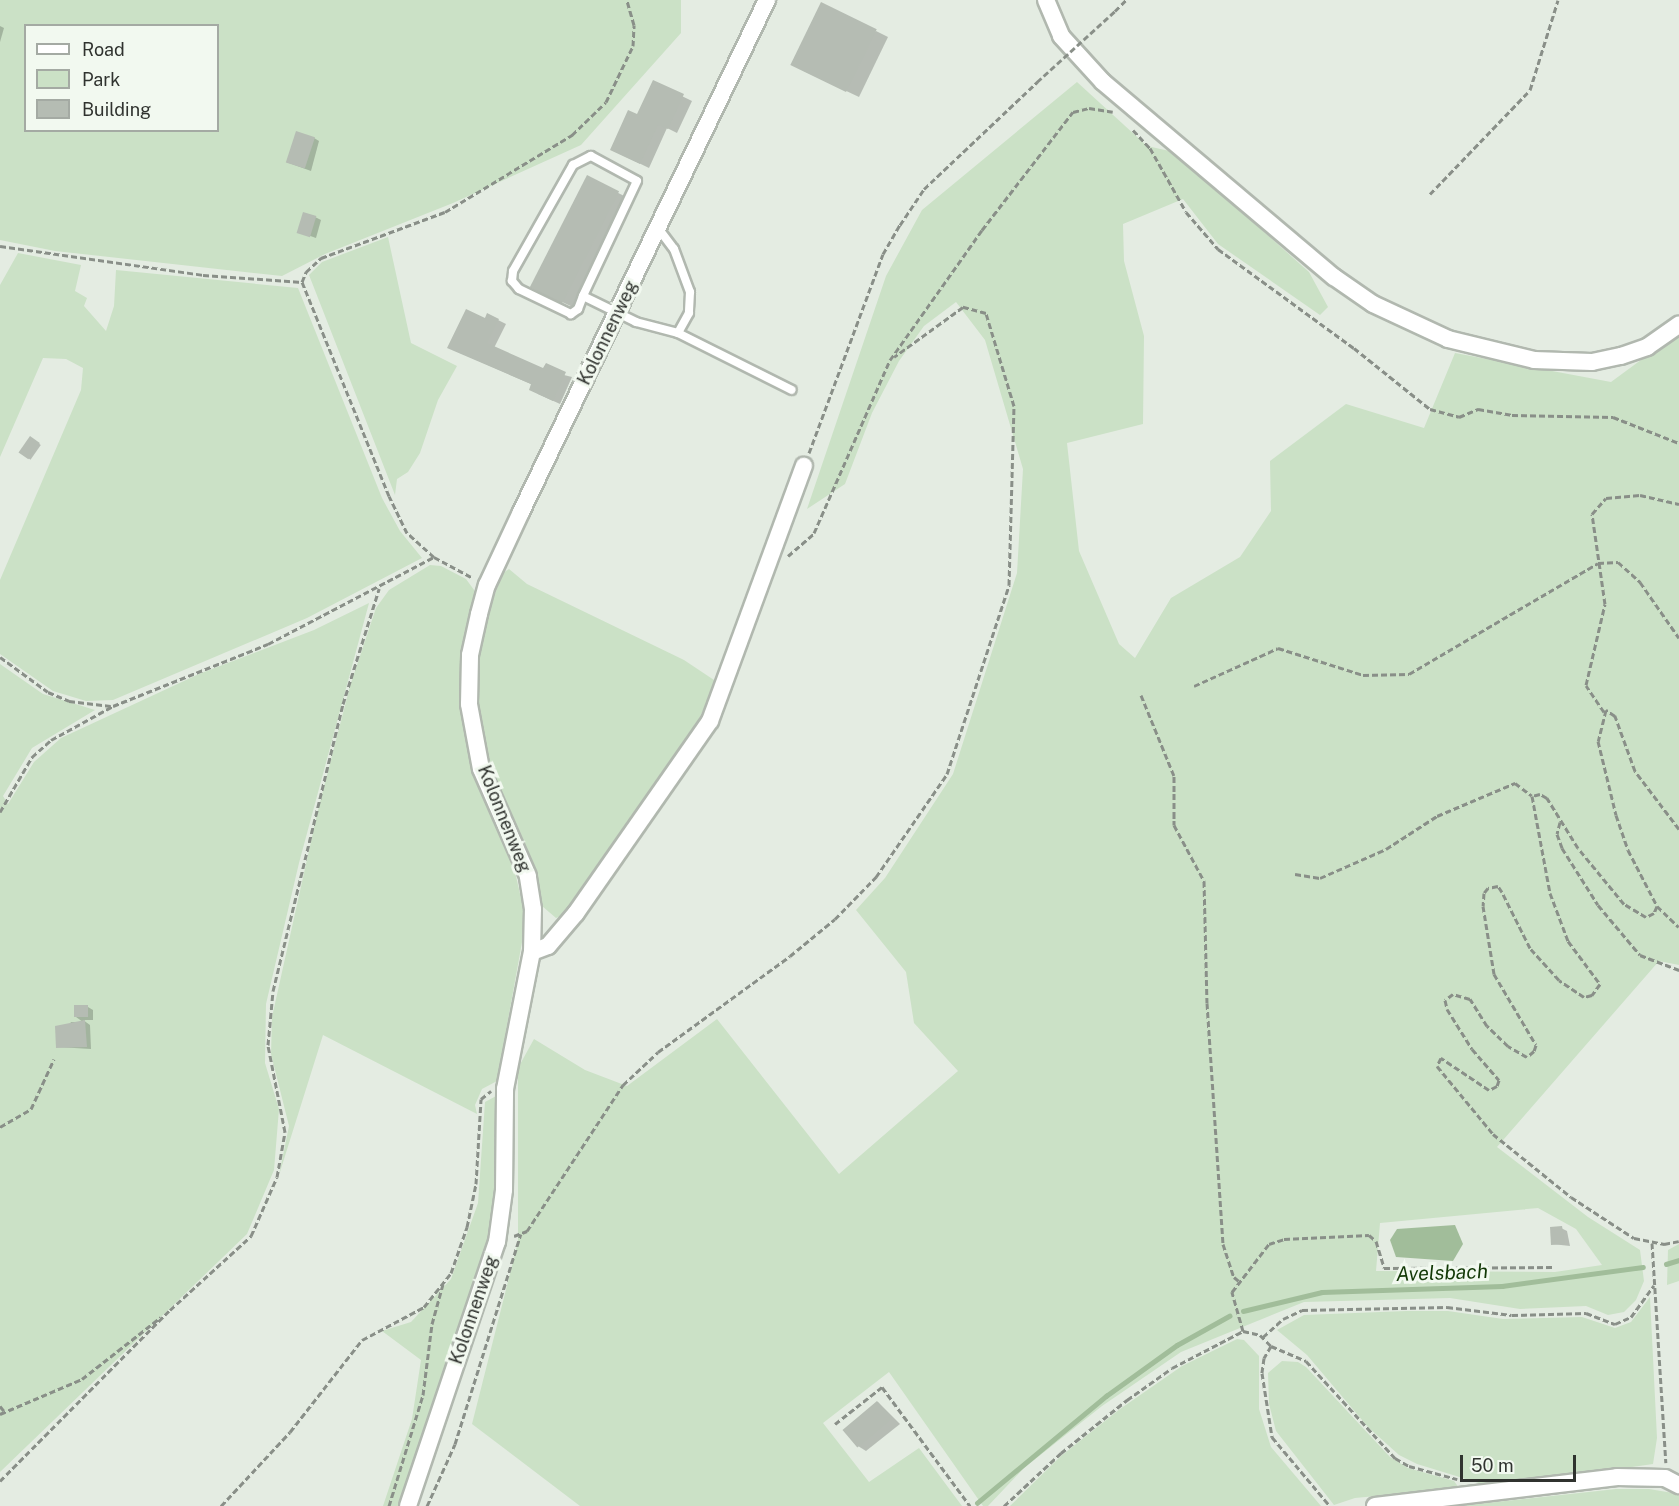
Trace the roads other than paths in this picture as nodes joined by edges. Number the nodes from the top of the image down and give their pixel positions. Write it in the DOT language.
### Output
graph roads {
  1 [pos="767,0"];
  2 [pos="1046,0"];
  3 [pos="658,228"];
  4 [pos="583,296"];
  5 [pos="618,313"];
  6 [pos="1679,325"];
  7 [pos="678,333"];
  8 [pos="792,390"];
  9 [pos="804,466"];
  10 [pos="532,952"];
  11 [pos="1672,1481"];
  12 [pos="408,1506"];
  13 [pos="1375,1506"];
  1 -- 3 [label="street, Kolonnenweg"];
  2 -- 6 [label="street"];
  3 -- 5 [label="street, Kolonnenweg"];
  3 -- 7 [label="lane"];
  4 -- 4 [label="lane"];
  4 -- 5 [label="lane"];
  5 -- 7 [label="lane"];
  5 -- 10 [label="street, Kolonnenweg"];
  7 -- 8 [label="lane"];
  9 -- 10 [label="street"];
  10 -- 12 [label="street, Kolonnenweg"];
  11 -- 13 [label="street"];
}
